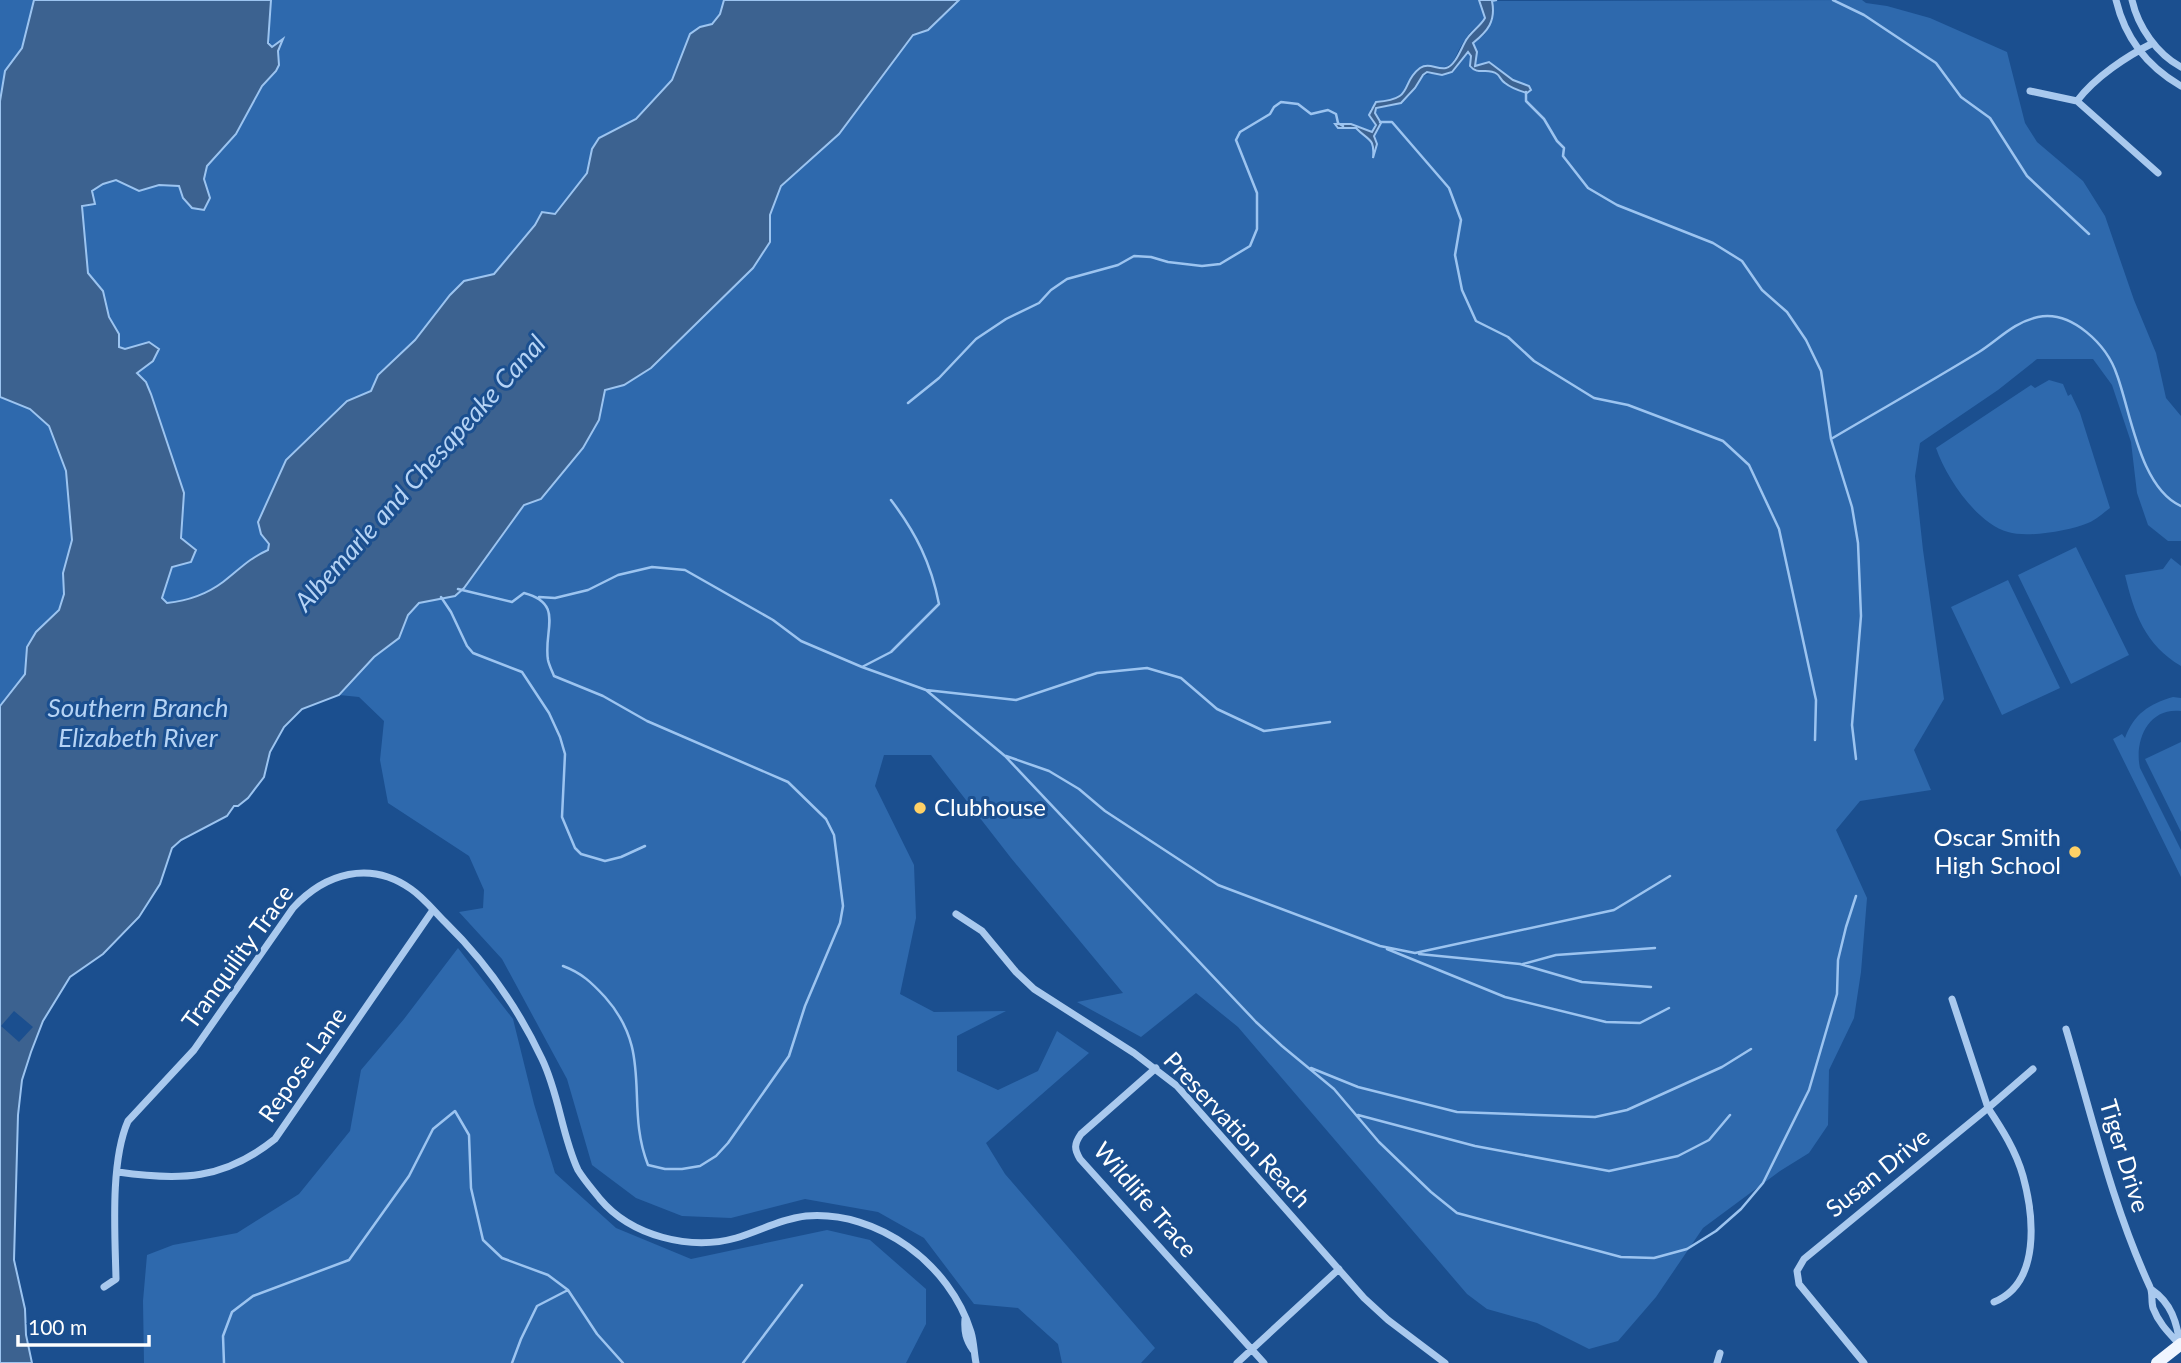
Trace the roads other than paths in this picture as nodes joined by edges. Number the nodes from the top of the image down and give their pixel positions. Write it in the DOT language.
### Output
graph roads {
  1 [pos="2116,0"];
  2 [pos="2132,0"];
  3 [pos="2153,43"];
  4 [pos="2139,50"];
  5 [pos="2181,67"];
  6 [pos="2181,86"];
  7 [pos="2030,91"];
  8 [pos="2077,101"];
  9 [pos="2158,173"];
  10 [pos="433,910"];
  11 [pos="956,914"];
  12 [pos="1952,999"];
  13 [pos="2066,1029"];
  14 [pos="1156,1068"];
  15 [pos="2033,1069"];
  16 [pos="1988,1108"];
  17 [pos="118,1172"];
  18 [pos="1339,1269"];
  19 [pos="104,1287"];
  20 [pos="2152,1290"];
  21 [pos="1994,1302"];
  22 [pos="2181,1345"];
  23 [pos="1252,1349"];
  24 [pos="1720,1353"];
  25 [pos="976,1363"];
  26 [pos="1237,1363"];
  27 [pos="1264,1363"];
  28 [pos="1445,1363"];
  29 [pos="1717,1363"];
  30 [pos="1864,1363"];
  31 [pos="2157,1363"];
  1 -- 4 [label="street"];
  2 -- 3 [label="street"];
  3 -- 4 [label="street"];
  3 -- 5 [label="street"];
  4 -- 6 [label="street"];
  4 -- 8 [label="street"];
  7 -- 8 [label="street"];
  8 -- 9 [label="street"];
  10 -- 17 [label="street, Repose Lane"];
  10 -- 17 [label="street, Tranquility Trace"];
  10 -- 25 [label="street, Tranquility Trace"];
  11 -- 14 [label="street, Preservation Reach"];
  12 -- 16 [label="street"];
  13 -- 20 [label="street, Tiger Drive"];
  14 -- 18 [label="street, Preservation Reach"];
  14 -- 23 [label="street, Wildlife Trace"];
  15 -- 16 [label="street, Susan Drive"];
  16 -- 21 [label="street"];
  16 -- 30 [label="street, Susan Drive"];
  17 -- 19 [label="street, Tranquility Trace"];
  18 -- 23 [label="street"];
  18 -- 28 [label="street, Preservation Reach"];
  20 -- 22 [label="street, Tiger Drive"];
  20 -- 22 [label="street, Tiger Drive"];
  22 -- 31 [label="main road"];
  23 -- 26 [label="street"];
  23 -- 27 [label="street, Wildlife Trace"];
  24 -- 29 [label="street"];
}
